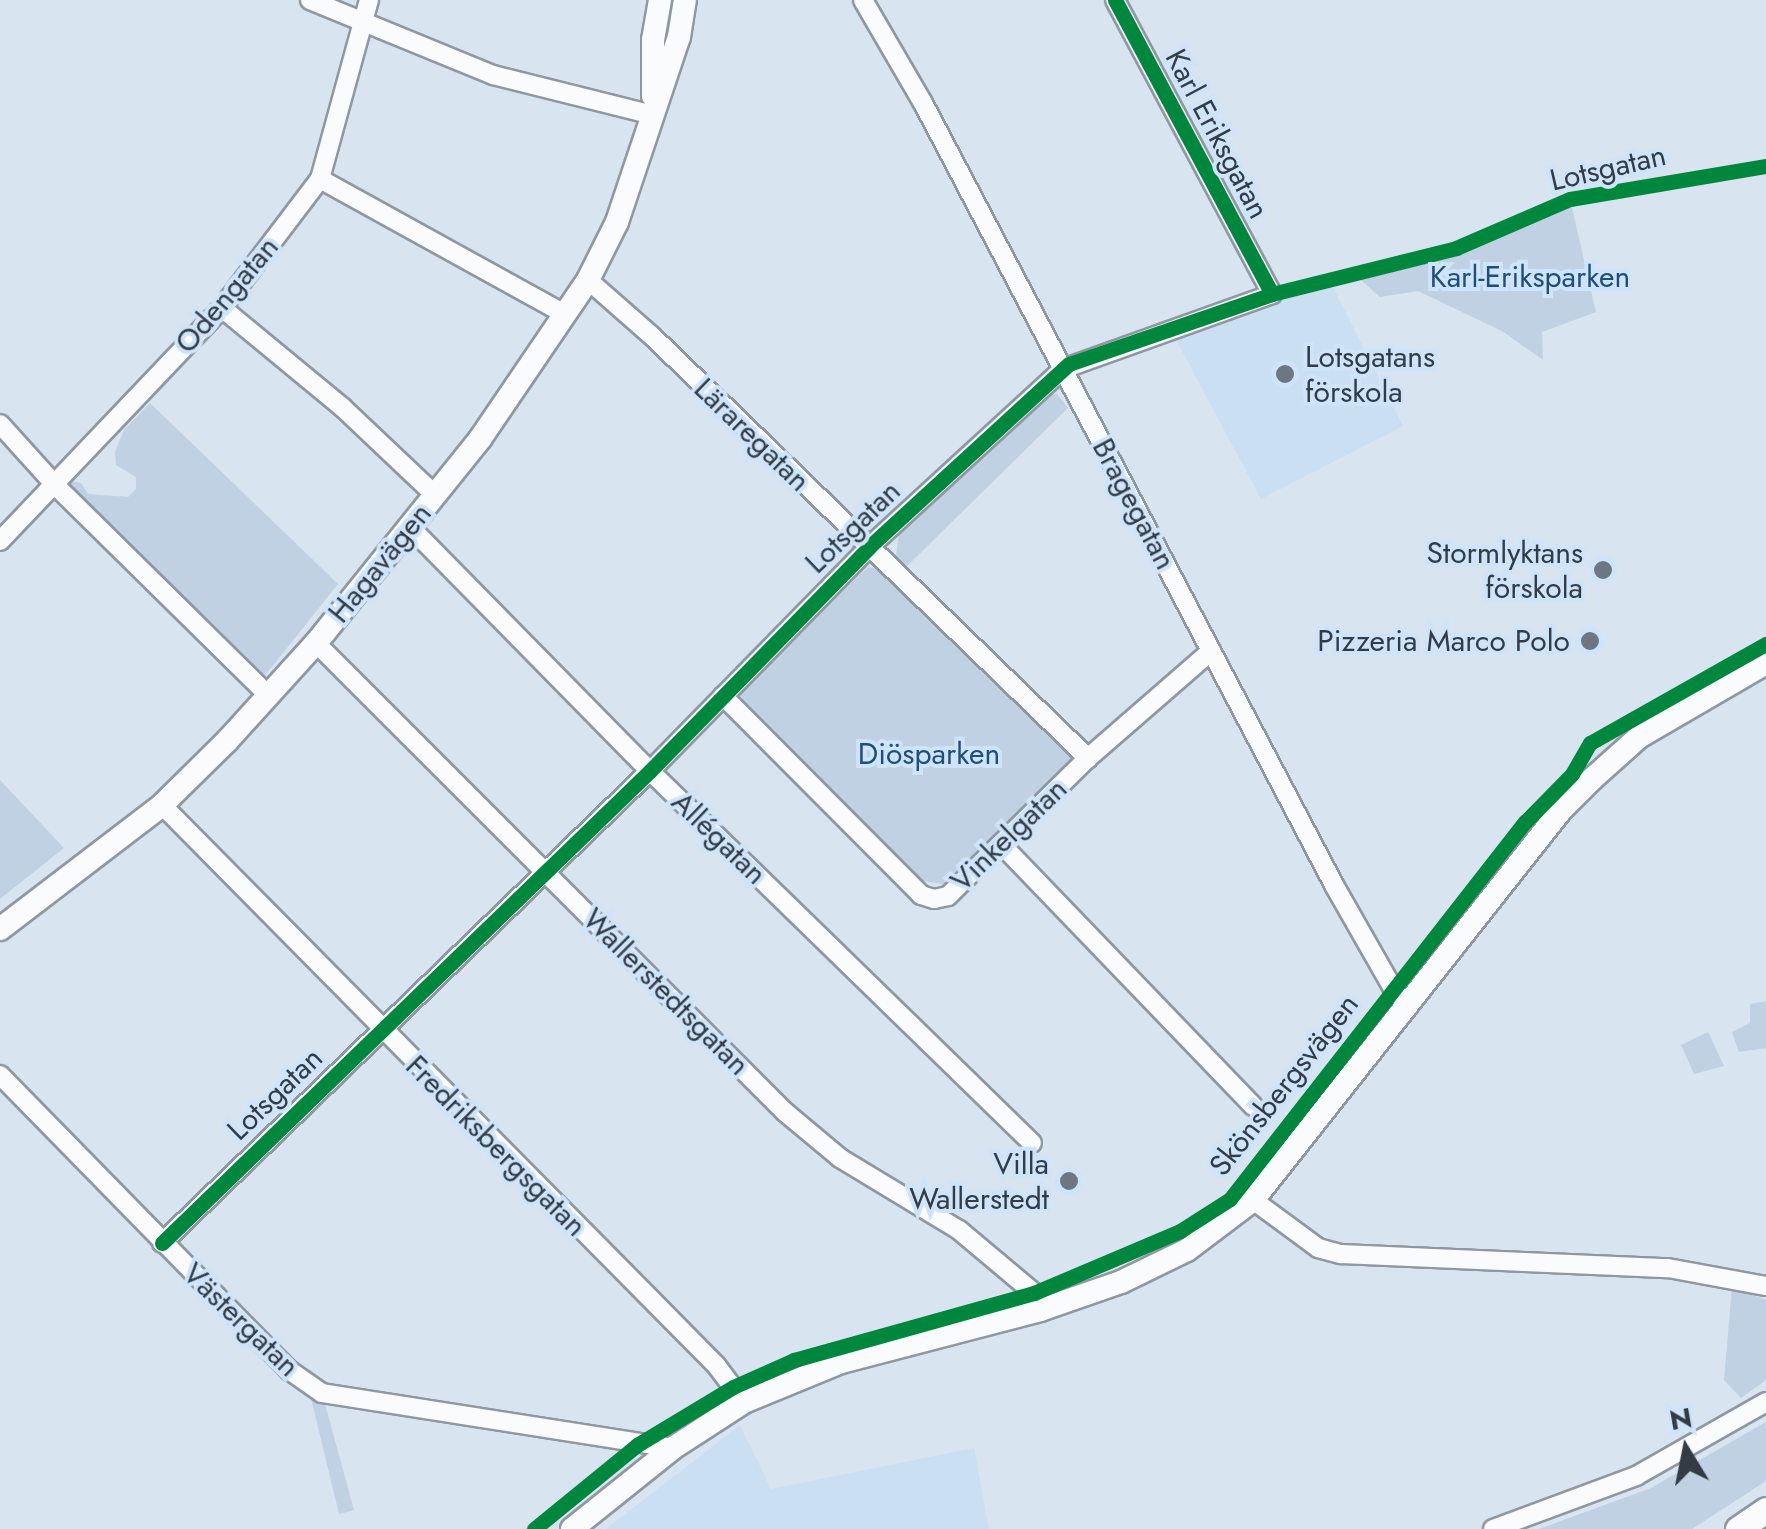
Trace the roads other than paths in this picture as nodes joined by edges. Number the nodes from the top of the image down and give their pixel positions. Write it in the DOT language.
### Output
graph roads {
  1 [pos="310,0"];
  2 [pos="368,0"];
  3 [pos="660,0"];
  4 [pos="685,0"];
  5 [pos="863,0"];
  6 [pos="1115,0"];
  7 [pos="364,21"];
  8 [pos="653,115"];
  9 [pos="320,179"];
  10 [pos="588,280"];
  11 [pos="1272,294"];
  12 [pos="222,308"];
  13 [pos="566,315"];
  14 [pos="1063,369"];
  15 [pos="0,424"];
  16 [pos="56,486"];
  17 [pos="435,495"];
  18 [pos="411,528"];
  19 [pos="0,541"];
  20 [pos="869,546"];
  21 [pos="316,643"];
  22 [pos="1211,650"];
  23 [pos="1766,664"];
  24 [pos="270,696"];
  25 [pos="723,696"];
  26 [pos="1088,758"];
  27 [pos="650,771"];
  28 [pos="162,805"];
  29 [pos="1002,844"];
  30 [pos="544,869"];
  31 [pos="0,929"];
  32 [pos="1409,1006"];
  33 [pos="380,1028"];
  34 [pos="0,1075"];
  35 [pos="1253,1106"];
  36 [pos="1032,1143"];
  37 [pos="1252,1200"];
  38 [pos="162,1243"];
  39 [pos="1766,1286"];
  40 [pos="1040,1310"];
  41 [pos="744,1402"];
  42 [pos="1766,1402"];
  43 [pos="672,1448"];
  44 [pos="1766,1510"];
  45 [pos="572,1529"];
  46 [pos="1493,1529"];
  47 [pos="1738,1529"];
  1 -- 7 [label="street"];
  2 -- 7 [label="street, Odengatan"];
  3 -- 8 [label="street, Hagavägen"];
  4 -- 8 [label="street, Hagavägen"];
  5 -- 14 [label="street, Bragegatan"];
  6 -- 11 [label="street, Karl Eriksgatan"];
  7 -- 8 [label="street"];
  7 -- 9 [label="street, Odengatan"];
  8 -- 10 [label="street, Hagavägen"];
  9 -- 12 [label="street, Odengatan"];
  9 -- 13 [label="street"];
  10 -- 13 [label="street, Hagavägen"];
  10 -- 20 [label="street, Läraregatan"];
  11 -- 14 [label="street, Lotsgatan"];
  12 -- 16 [label="street, Odengatan"];
  12 -- 17 [label="street"];
  13 -- 17 [label="street, Hagavägen"];
  14 -- 20 [label="street, Lotsgatan"];
  14 -- 22 [label="street, Bragegatan"];
  15 -- 16 [label="street"];
  16 -- 19 [label="street, Odengatan"];
  16 -- 24 [label="street"];
  17 -- 18 [label="street, Hagavägen"];
  18 -- 21 [label="street, Hagavägen"];
  18 -- 27 [label="street, Allégatan"];
  20 -- 25 [label="street, Lotsgatan"];
  20 -- 26 [label="street, Läraregatan"];
  21 -- 24 [label="street, Hagavägen"];
  21 -- 30 [label="street, Wallerstedtsgatan"];
  22 -- 26 [label="street, Vinkelgatan"];
  22 -- 32 [label="street, Bragegatan"];
  23 -- 32 [label="street, Skönsbergsvägen"];
  24 -- 28 [label="street, Hagavägen"];
  25 -- 27 [label="street, Lotsgatan"];
  25 -- 29 [label="street, Vinkelgatan"];
  26 -- 29 [label="street, Vinkelgatan"];
  27 -- 30 [label="street, Lotsgatan"];
  27 -- 36 [label="street, Allégatan"];
  28 -- 31 [label="street, Hagavägen"];
  28 -- 33 [label="street, Fredriksbergsgatan"];
  29 -- 35 [label="street"];
  30 -- 33 [label="street, Lotsgatan"];
  30 -- 40 [label="street, Wallerstedtsgatan"];
  32 -- 37 [label="street, Skönsbergsvägen"];
  33 -- 38 [label="street, Lotsgatan"];
  33 -- 41 [label="street, Fredriksbergsgatan"];
  34 -- 38 [label="street, Västergatan"];
  37 -- 39 [label="street"];
  37 -- 40 [label="street, Skönsbergsvägen"];
  38 -- 43 [label="street, Västergatan"];
  40 -- 41 [label="street, Skönsbergsvägen"];
  41 -- 43 [label="street, Skönsbergsvägen"];
  42 -- 46 [label="street"];
  43 -- 45 [label="street, Skönsbergsvägen"];
  44 -- 47 [label="main road"];
}
